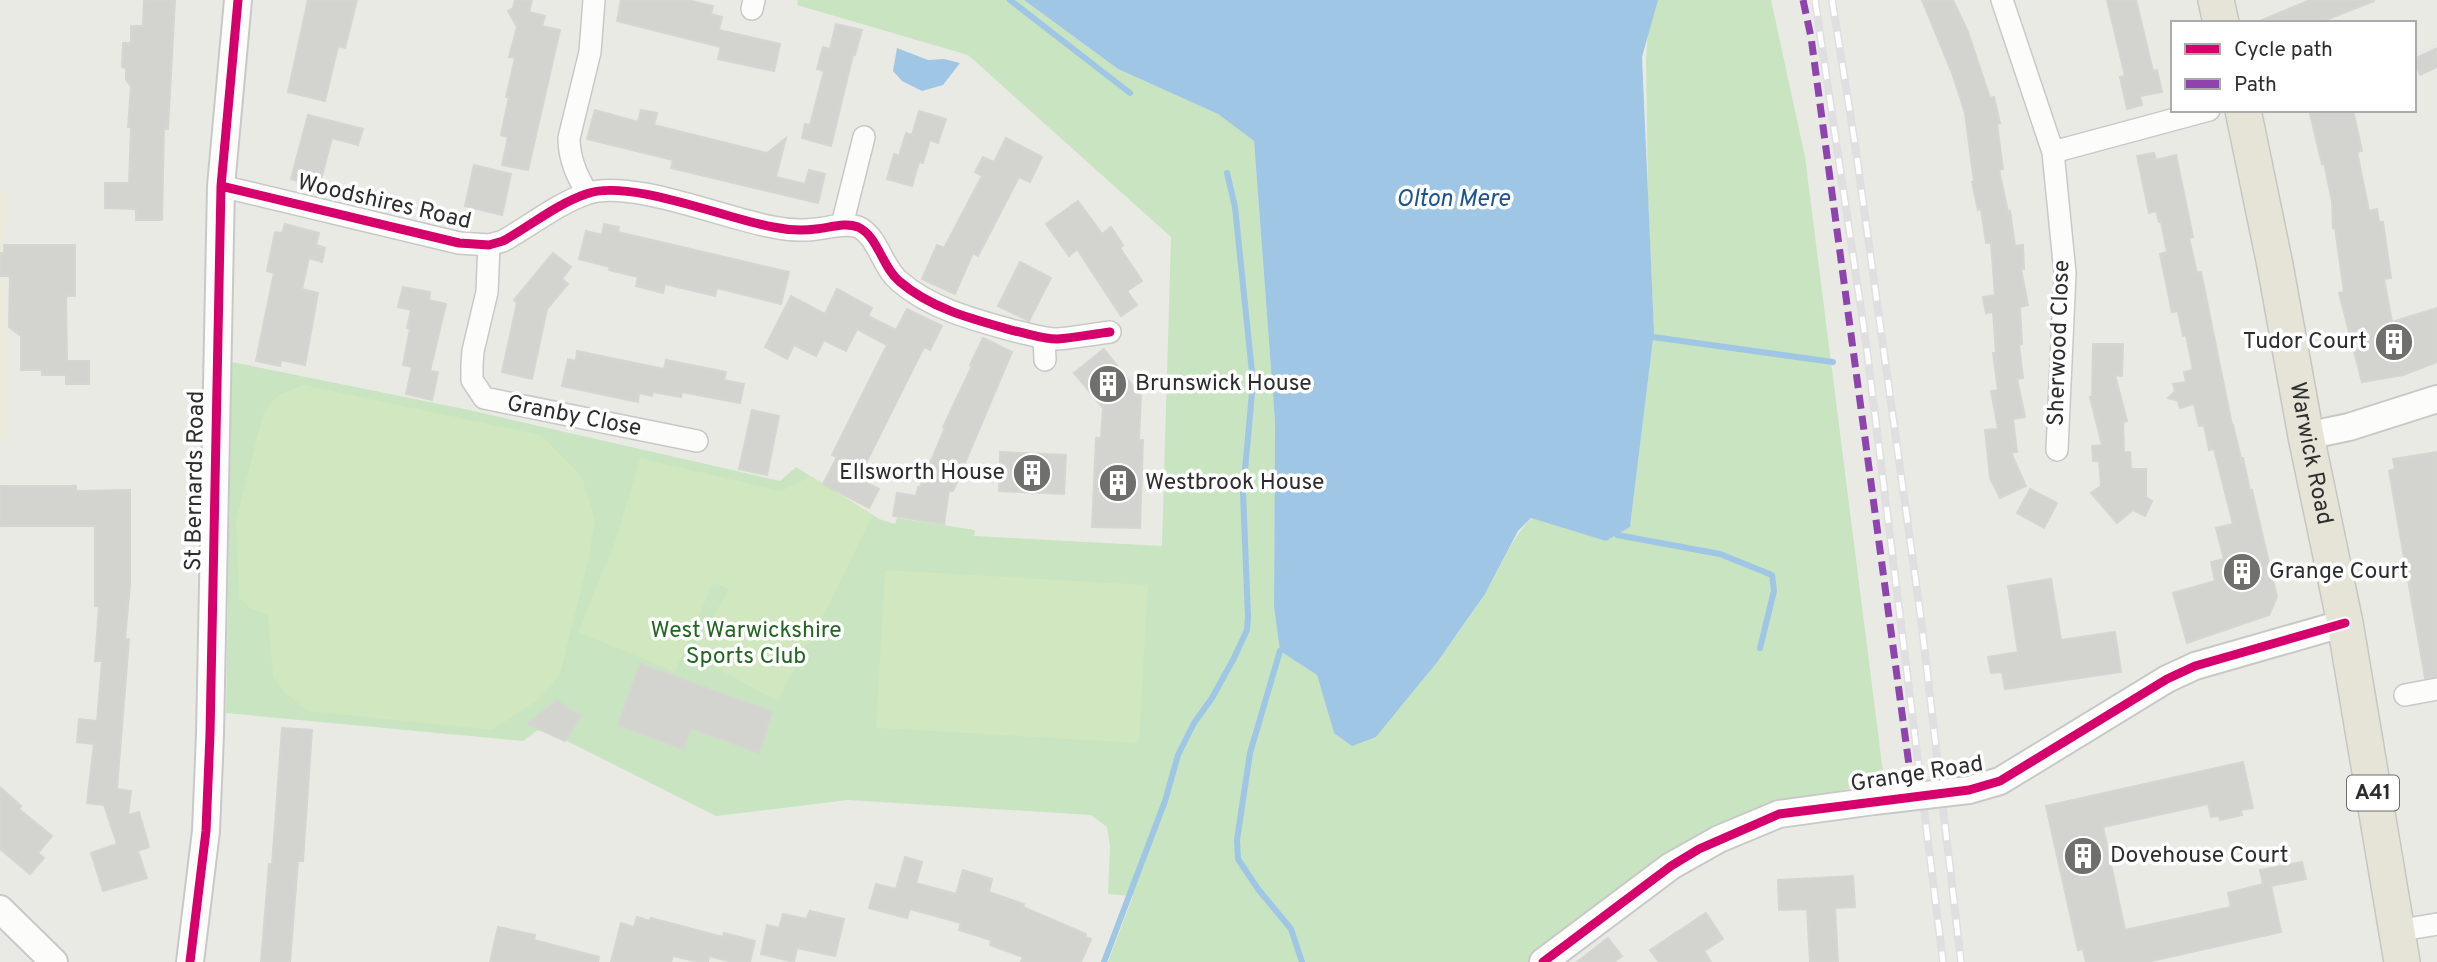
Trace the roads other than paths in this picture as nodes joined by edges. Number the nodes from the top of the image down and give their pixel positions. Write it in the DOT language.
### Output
graph roads {
  1 [pos="238,0"];
  2 [pos="593,0"];
  3 [pos="2002,0"];
  4 [pos="2201,112"];
  5 [pos="2242,112"];
  6 [pos="864,137"];
  7 [pos="2053,152"];
  8 [pos="221,186"];
  9 [pos="587,193"];
  10 [pos="842,225"];
  11 [pos="489,245"];
  12 [pos="1110,332"];
  13 [pos="1044,338"];
  14 [pos="1045,360"];
  15 [pos="2437,399"];
  16 [pos="2306,436"];
  17 [pos="697,441"];
  18 [pos="2057,450"];
  19 [pos="2345,623"];
  20 [pos="2437,690"];
  21 [pos="2405,695"];
  22 [pos="0,909"];
  23 [pos="2437,924"];
  24 [pos="2399,946"];
  25 [pos="54,962"];
  26 [pos="190,962"];
  27 [pos="1543,962"];
  1 -- 8 [label="street, St Bernards Road"];
  2 -- 9 [label="street"];
  3 -- 7 [label="street, Sherwood Close"];
  4 -- 7 [label="street"];
  5 -- 16 [label="highway, Warwick Road / A41"];
  6 -- 10 [label="street"];
  7 -- 18 [label="street, Sherwood Close"];
  8 -- 11 [label="street, Woodshires Road"];
  8 -- 26 [label="street, St Bernards Road"];
  9 -- 10 [label="street, Woodshires Road"];
  9 -- 11 [label="street, Woodshires Road"];
  10 -- 13 [label="street"];
  11 -- 17 [label="street, Granby Close"];
  12 -- 13 [label="street"];
  13 -- 14 [label="street"];
  15 -- 16 [label="street"];
  16 -- 19 [label="highway, Warwick Road / A41"];
  19 -- 24 [label="highway, Warwick Road / A41"];
  19 -- 27 [label="street, Grange Road, bridge"];
  20 -- 21 [label="street"];
  22 -- 25 [label="street"];
  23 -- 24 [label="street"];
}
